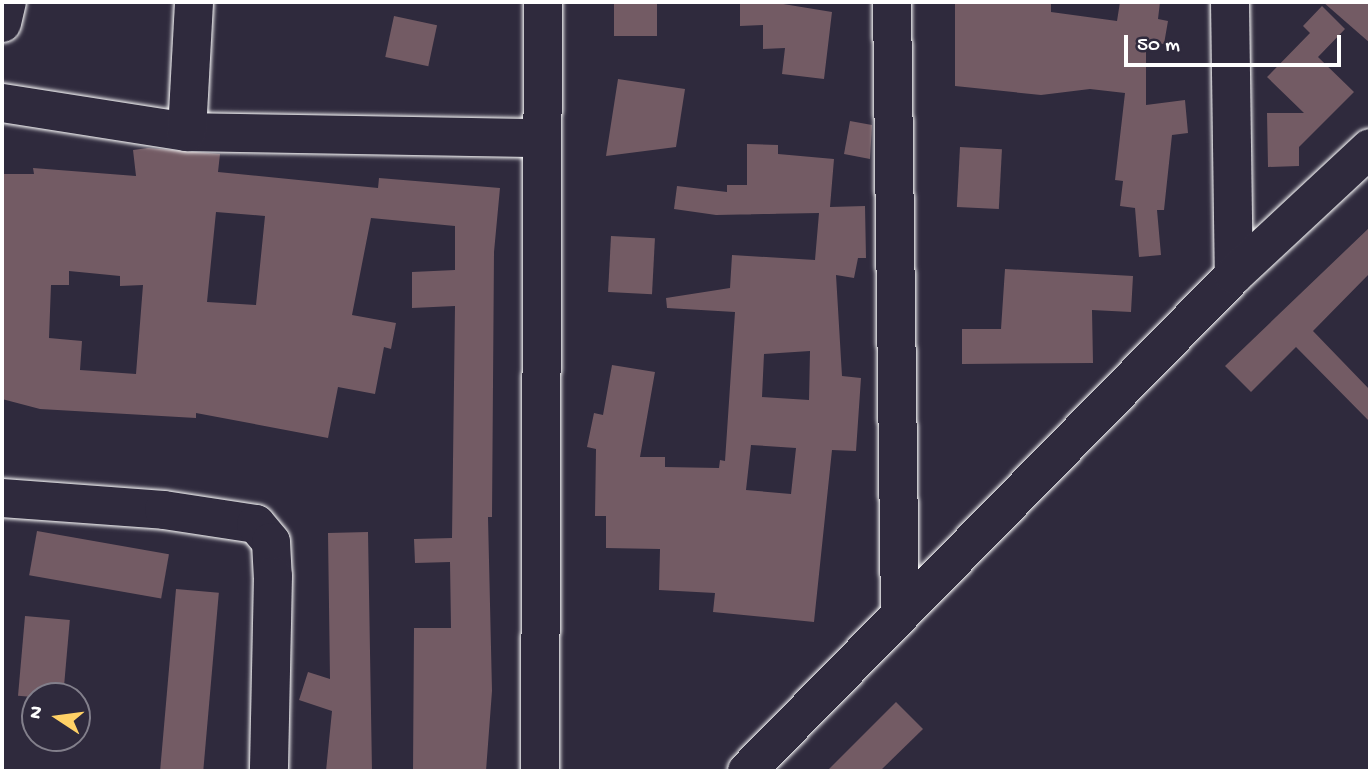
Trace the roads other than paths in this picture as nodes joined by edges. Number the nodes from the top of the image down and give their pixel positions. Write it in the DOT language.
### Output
graph roads {
  1 [pos="7,2"];
  2 [pos="194,2"];
  3 [pos="542,2"];
  4 [pos="892,2"];
  5 [pos="1230,2"];
  6 [pos="2,23"];
  7 [pos="2,103"];
  8 [pos="187,132"];
  9 [pos="539,138"];
  10 [pos="1370,148"];
  11 [pos="1234,275"];
  12 [pos="2,498"];
  13 [pos="900,612"];
  14 [pos="270,771"];
  15 [pos="540,771"];
  16 [pos="747,771"];
  1 -- 6 [label="street"];
  2 -- 8 [label="street"];
  3 -- 9 [label="street"];
  4 -- 13 [label="street"];
  5 -- 11 [label="street"];
  7 -- 8 [label="street"];
  8 -- 9 [label="street"];
  9 -- 15 [label="street"];
  10 -- 11 [label="street"];
  11 -- 13 [label="street"];
  12 -- 14 [label="street"];
  13 -- 16 [label="street"];
}
